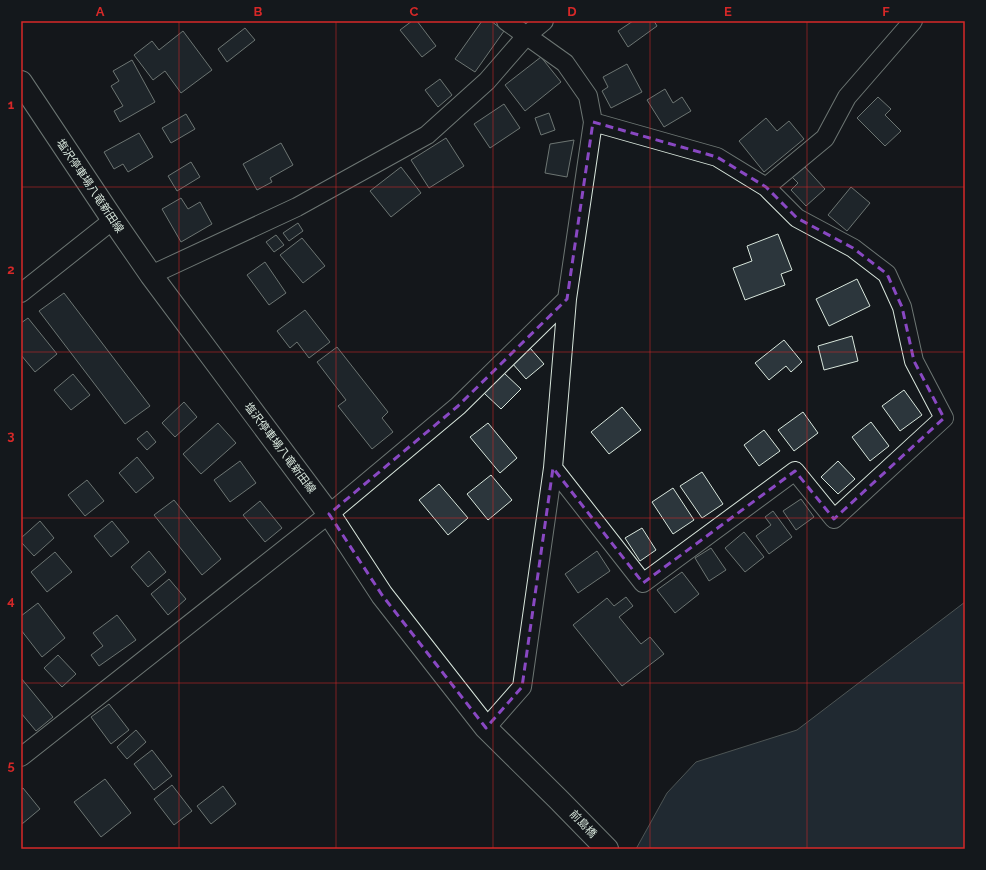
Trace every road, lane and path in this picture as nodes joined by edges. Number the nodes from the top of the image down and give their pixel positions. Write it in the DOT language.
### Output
graph roads {
  1 [pos="506,21"];
  2 [pos="544,21"];
  3 [pos="913,21"];
  4 [pos="527,34"];
  5 [pos="21,82"];
  6 [pos="593,122"];
  7 [pos="766,188"];
  8 [pos="113,220"];
  9 [pos="151,275"];
  10 [pos="21,293"];
  11 [pos="567,299"];
  12 [pos="553,468"];
  13 [pos="329,514"];
  14 [pos="486,728"];
  15 [pos="21,758"];
  16 [pos="558,799"];
  17 [pos="607,849"];
  1 -- 4 [label="street"];
  2 -- 4 [label="street"];
  3 -- 7 [label="street"];
  4 -- 6 [label="street"];
  4 -- 9 [label="street"];
  5 -- 8 [label="main road, 塩沢停車場八竜新田線"];
  6 -- 7 [label="street"];
  6 -- 11 [label="street"];
  7 -- 12 [label="street"];
  8 -- 9 [label="main road, 塩沢停車場八竜新田線"];
  8 -- 10 [label="street"];
  9 -- 13 [label="main road, 塩沢停車場八竜新田線"];
  11 -- 12 [label="street"];
  11 -- 13 [label="street"];
  12 -- 14 [label="street"];
  13 -- 14 [label="main road, 塩沢停車場八竜新田線"];
  13 -- 15 [label="street"];
  14 -- 16 [label="main road, 塩沢停車場八竜新田線"];
  16 -- 17 [label="main road, 前島橋"];
}
